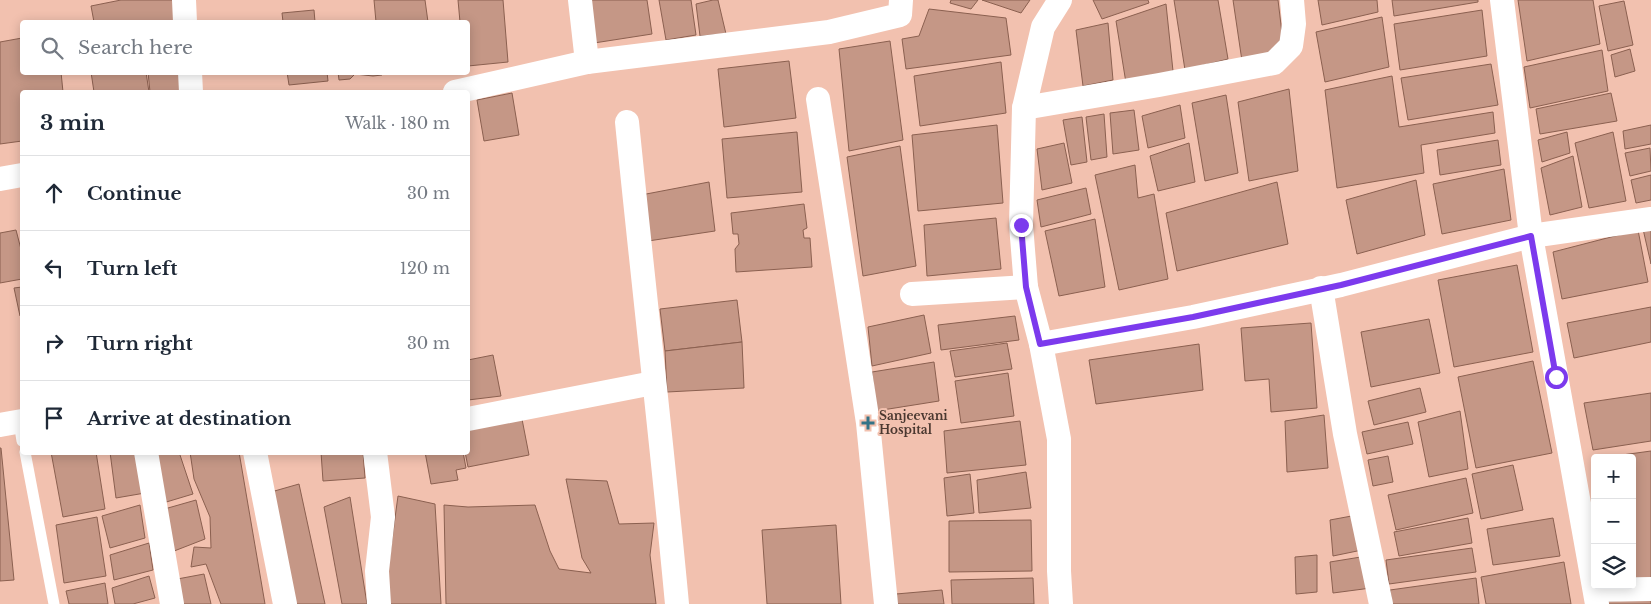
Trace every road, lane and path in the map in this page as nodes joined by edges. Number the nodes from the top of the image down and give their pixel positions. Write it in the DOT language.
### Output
graph roads {
  1 [pos="184,0"];
  2 [pos="580,0"];
  3 [pos="901,0"];
  4 [pos="1060,0"];
  5 [pos="1292,0"];
  6 [pos="1502,0"];
  7 [pos="186,20"];
  8 [pos="587,62"];
  9 [pos="190,75"];
  10 [pos="191,90"];
  11 [pos="464,90"];
  12 [pos="818,99"];
  13 [pos="1024,108"];
  14 [pos="627,122"];
  15 [pos="20,175"];
  16 [pos="0,179"];
  17 [pos="1651,219"];
  18 [pos="1531,236"];
  19 [pos="1026,287"];
  20 [pos="1321,288"];
  21 [pos="912,294"];
  22 [pos="1040,344"];
  23 [pos="653,382"];
  24 [pos="470,419"];
  25 [pos="26,455"];
  26 [pos="147,455"];
  27 [pos="256,455"];
  28 [pos="375,455"];
  29 [pos="1651,589"];
  30 [pos="1596,597"];
  31 [pos="54,604"];
  32 [pos="172,604"];
  33 [pos="285,604"];
  34 [pos="379,604"];
  35 [pos="676,604"];
  36 [pos="886,604"];
  37 [pos="1061,604"];
  38 [pos="1381,604"];
  1 -- 7 [label="street"];
  2 -- 8 [label="street"];
  3 -- 8 [label="street"];
  4 -- 13 [label="street"];
  5 -- 13 [label="street"];
  6 -- 18 [label="street"];
  8 -- 11 [label="street"];
  9 -- 10 [label="street"];
  12 -- 36 [label="street"];
  13 -- 19 [label="street"];
  14 -- 23 [label="street"];
  15 -- 16 [label="street"];
  17 -- 18 [label="street"];
  18 -- 20 [label="street"];
  18 -- 30 [label="street"];
  19 -- 21 [label="street"];
  19 -- 22 [label="street"];
  20 -- 22 [label="street"];
  20 -- 38 [label="street"];
  22 -- 37 [label="street"];
  23 -- 24 [label="street"];
  23 -- 35 [label="street"];
  25 -- 31 [label="lane"];
  26 -- 32 [label="street"];
  27 -- 33 [label="street"];
  28 -- 34 [label="street"];
  29 -- 30 [label="street"];
}
